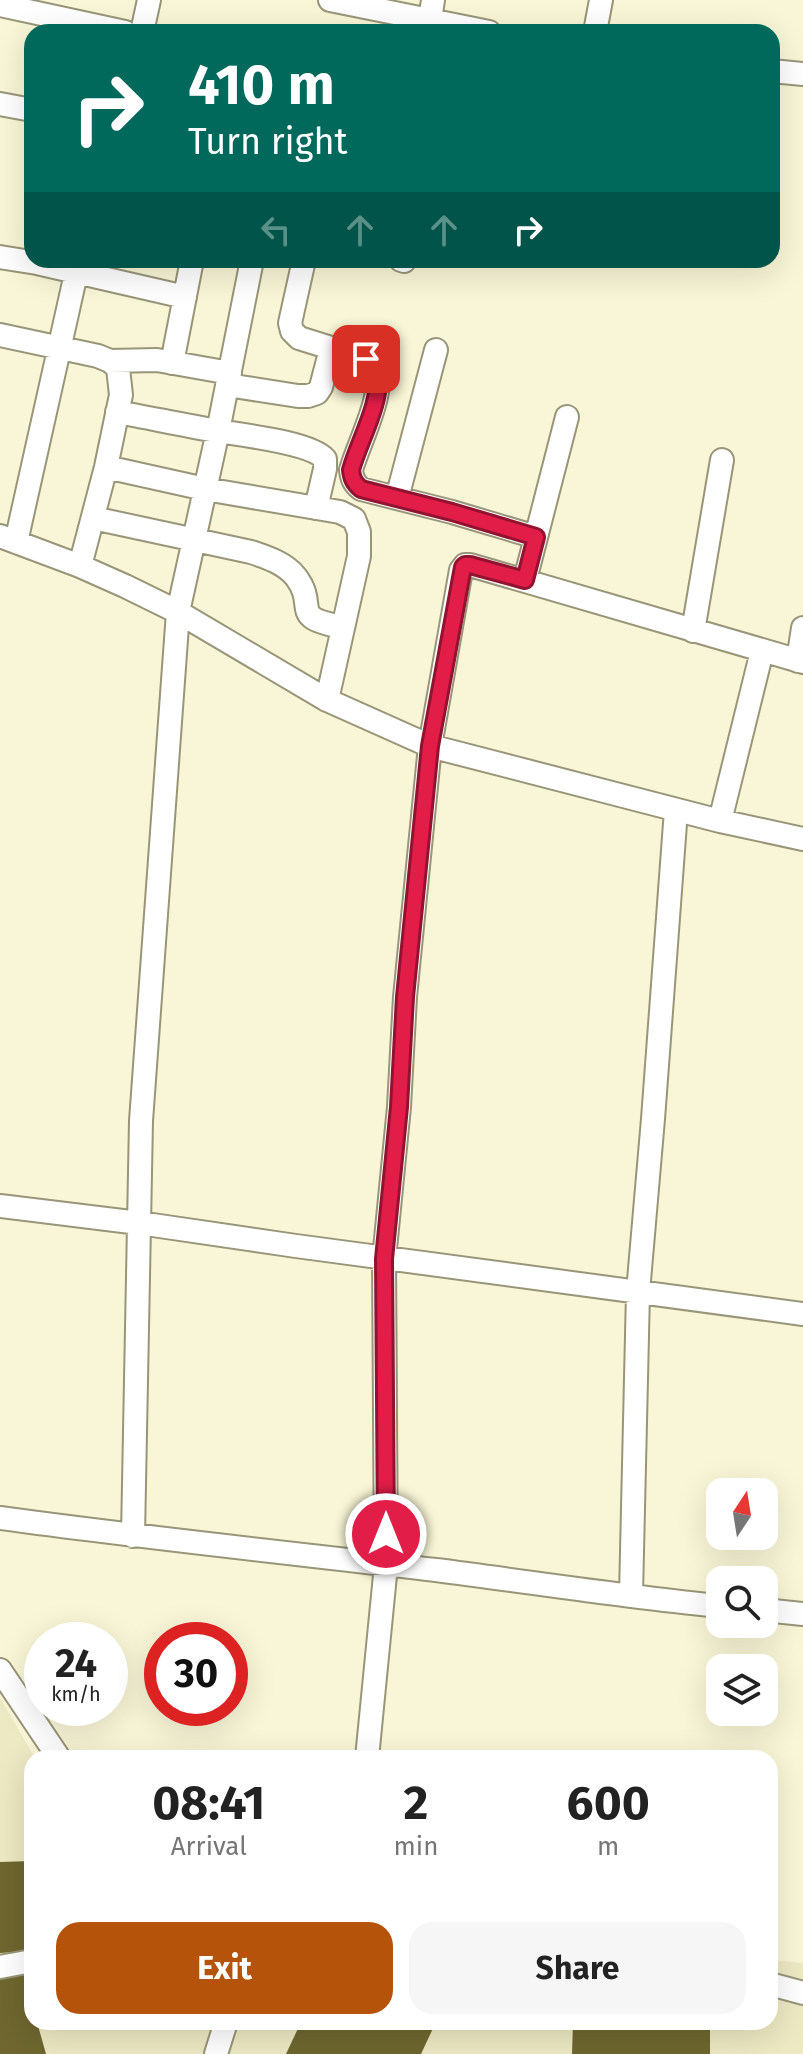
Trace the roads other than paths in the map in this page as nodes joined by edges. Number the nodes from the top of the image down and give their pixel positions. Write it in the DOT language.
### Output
graph roads {
  1 [pos="149,0"];
  2 [pos="330,0"];
  3 [pos="601,0"];
  4 [pos="0,5"];
  5 [pos="432,10"];
  6 [pos="65,24"];
  7 [pos="144,24"];
  8 [pos="468,24"];
  9 [pos="596,24"];
  10 [pos="780,72"];
  11 [pos="803,74"];
  12 [pos="0,104"];
  13 [pos="24,108"];
  14 [pos="0,257"];
  15 [pos="24,260"];
  16 [pos="78,268"];
  17 [pos="85,268"];
  18 [pos="190,268"];
  19 [pos="250,268"];
  20 [pos="302,268"];
  21 [pos="185,297"];
  22 [pos="0,335"];
  23 [pos="59,347"];
  24 [pos="331,349"];
  25 [pos="436,350"];
  26 [pos="110,361"];
  27 [pos="172,363"];
  28 [pos="228,379"];
  29 [pos="117,412"];
  30 [pos="567,417"];
  31 [pos="218,431"];
  32 [pos="722,460"];
  33 [pos="106,467"];
  34 [pos="205,489"];
  35 [pos="397,498"];
  36 [pos="316,508"];
  37 [pos="93,518"];
  38 [pos="536,537"];
  39 [pos="8,539"];
  40 [pos="194,539"];
  41 [pos="80,566"];
  42 [pos="525,580"];
  43 [pos="178,612"];
  44 [pos="343,627"];
  45 [pos="803,628"];
  46 [pos="693,631"];
  47 [pos="762,651"];
  48 [pos="801,661"];
  49 [pos="327,700"];
  50 [pos="430,746"];
  51 [pos="676,810"];
  52 [pos="720,821"];
  53 [pos="803,839"];
  54 [pos="0,1206"];
  55 [pos="139,1223"];
  56 [pos="384,1259"];
  57 [pos="638,1292"];
  58 [pos="803,1314"];
  59 [pos="0,1518"];
  60 [pos="133,1536"];
  61 [pos="386,1565"];
  62 [pos="631,1595"];
  63 [pos="706,1604"];
  64 [pos="778,1611"];
  65 [pos="803,1614"];
  66 [pos="0,1670"];
  67 [pos="54,1750"];
  68 [pos="368,1750"];
  69 [pos="24,1962"];
  70 [pos="0,1967"];
  71 [pos="778,1986"];
  72 [pos="803,1993"];
  73 [pos="224,2030"];
  74 [pos="216,2054"];
  1 -- 7 [label="street"];
  2 -- 5 [label="street"];
  3 -- 9 [label="street"];
  4 -- 6 [label="street"];
  5 -- 8 [label="street"];
  10 -- 11 [label="street"];
  12 -- 13 [label="street"];
  14 -- 15 [label="street"];
  16 -- 23 [label="street"];
  17 -- 21 [label="street"];
  18 -- 21 [label="street"];
  19 -- 28 [label="street"];
  20 -- 24 [label="street"];
  21 -- 27 [label="street"];
  22 -- 23 [label="street"];
  23 -- 26 [label="street"];
  23 -- 39 [label="street"];
  24 -- 28 [label="street"];
  24 -- 35 [label="street"];
  25 -- 35 [label="street"];
  26 -- 27 [label="street"];
  26 -- 29 [label="street"];
  27 -- 28 [label="street"];
  28 -- 31 [label="street"];
  29 -- 31 [label="street"];
  29 -- 33 [label="street"];
  30 -- 38 [label="street"];
  31 -- 34 [label="street"];
  31 -- 36 [label="street"];
  32 -- 46 [label="street"];
  33 -- 34 [label="street"];
  33 -- 37 [label="street"];
  34 -- 36 [label="street"];
  34 -- 40 [label="street"];
  35 -- 38 [label="street"];
  36 -- 44 [label="street"];
  37 -- 40 [label="street"];
  37 -- 41 [label="street"];
  38 -- 42 [label="street"];
  39 -- 41 [label="street"];
  40 -- 43 [label="street"];
  40 -- 44 [label="street"];
  41 -- 43 [label="street"];
  42 -- 46 [label="street"];
  42 -- 50 [label="street"];
  43 -- 49 [label="street"];
  43 -- 55 [label="street"];
  44 -- 49 [label="street"];
  45 -- 48 [label="street"];
  46 -- 47 [label="street"];
  47 -- 48 [label="street"];
  47 -- 52 [label="street"];
  49 -- 50 [label="street"];
  50 -- 51 [label="street"];
  50 -- 56 [label="street"];
  51 -- 52 [label="street"];
  51 -- 57 [label="street"];
  52 -- 53 [label="street"];
  54 -- 55 [label="street"];
  55 -- 56 [label="street"];
  55 -- 60 [label="street"];
  56 -- 57 [label="street"];
  56 -- 61 [label="street"];
  57 -- 58 [label="street"];
  57 -- 62 [label="street"];
  59 -- 60 [label="street"];
  60 -- 61 [label="street"];
  61 -- 62 [label="street"];
  61 -- 68 [label="street"];
  62 -- 63 [label="street"];
  64 -- 65 [label="street"];
  66 -- 67 [label="street"];
  69 -- 70 [label="street"];
  71 -- 72 [label="street"];
  73 -- 74 [label="street"];
}
